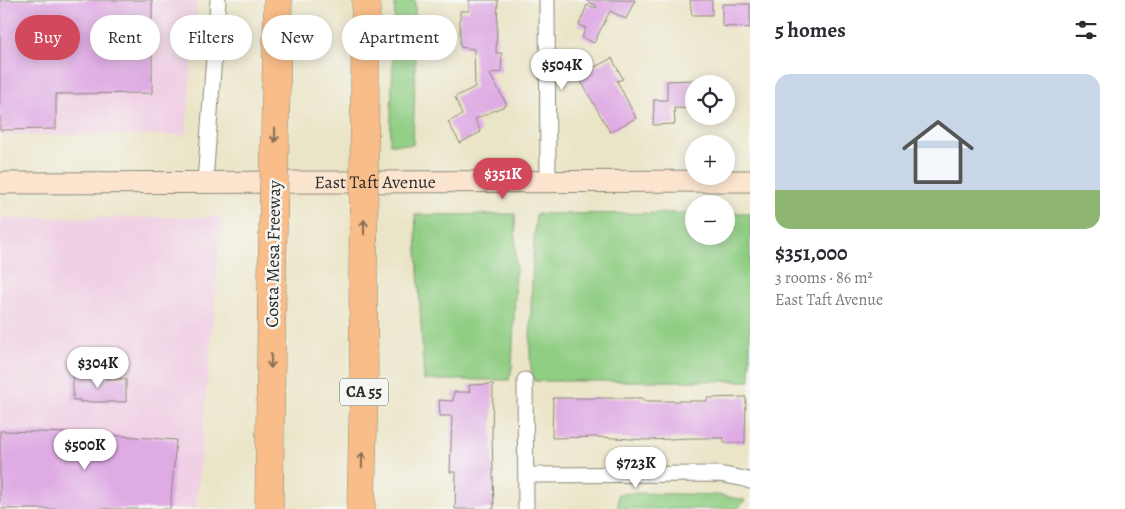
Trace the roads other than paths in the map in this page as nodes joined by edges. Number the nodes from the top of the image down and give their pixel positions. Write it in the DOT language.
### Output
graph roads {
  1 [pos="218,0"];
  2 [pos="278,0"];
  3 [pos="366,0"];
  4 [pos="547,0"];
  5 [pos="548,181"];
  6 [pos="750,181"];
  7 [pos="205,182"];
  8 [pos="0,183"];
  9 [pos="525,380"];
  10 [pos="526,476"];
  11 [pos="750,481"];
  12 [pos="269,509"];
  13 [pos="361,509"];
  14 [pos="526,509"];
  1 -- 7 [label="street"];
  2 -- 12 [label="highway, Costa Mesa Freeway, one-way, bridge"];
  13 -- 3 [label="highway, CA 55, one-way, bridge"];
  4 -- 5 [label="street"];
  5 -- 6 [label="main road, East Taft Avenue"];
  5 -- 7 [label="main road, East Taft Avenue"];
  7 -- 8 [label="main road, East Taft Avenue"];
  9 -- 10 [label="street"];
  10 -- 11 [label="street"];
  10 -- 14 [label="street"];
}
